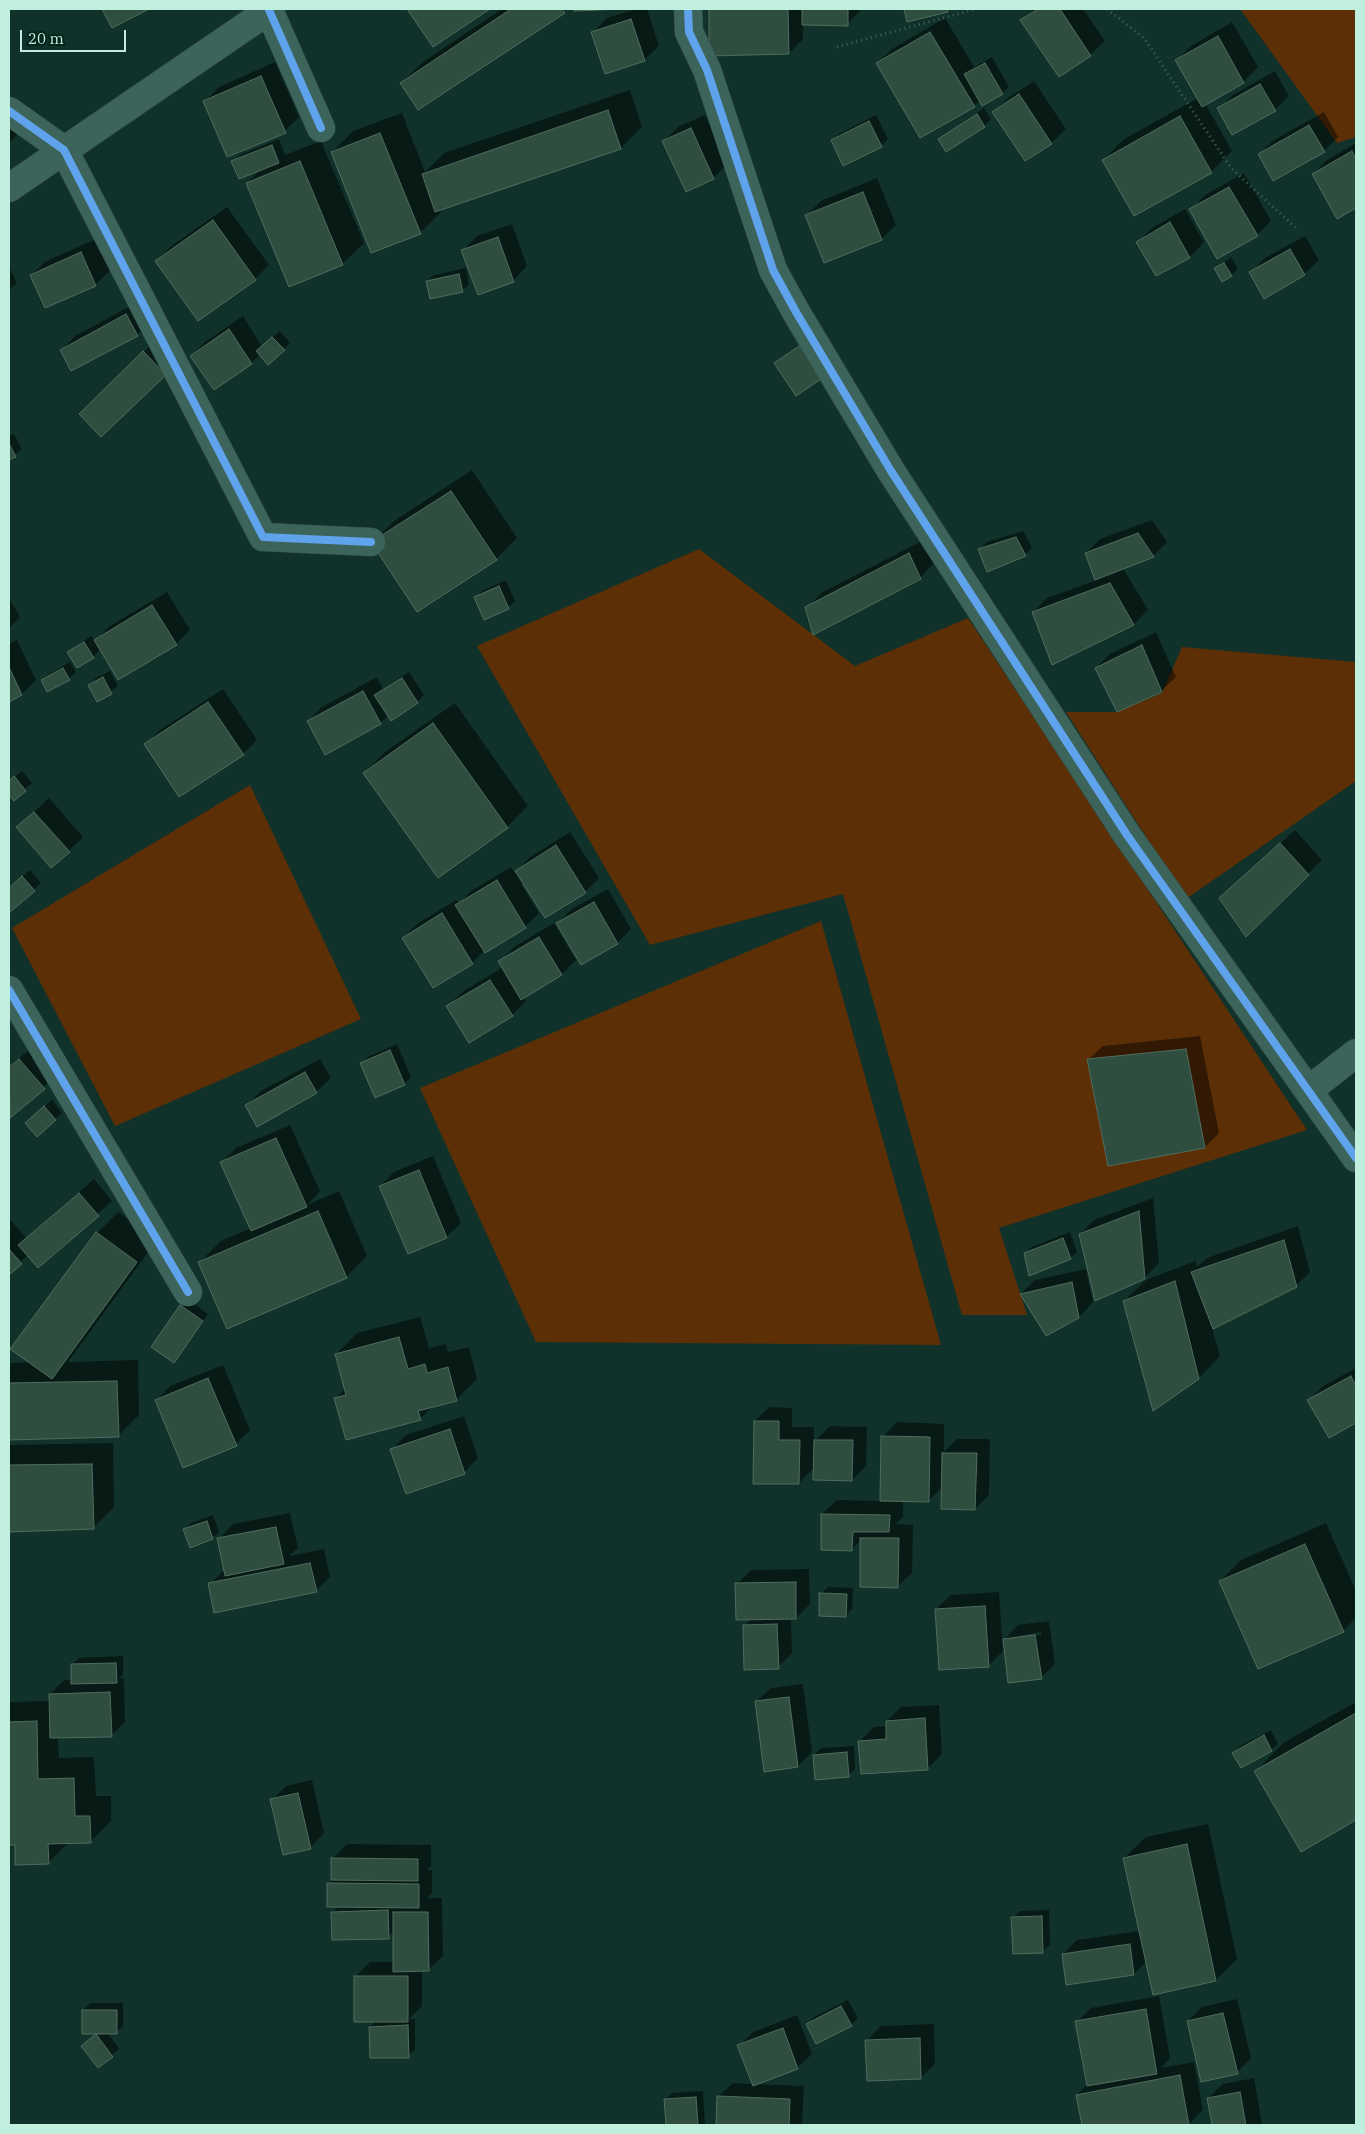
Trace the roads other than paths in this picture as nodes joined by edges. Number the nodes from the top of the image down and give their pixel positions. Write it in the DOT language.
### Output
graph roads {
  1 [pos="270,9"];
  2 [pos="688,9"];
  3 [pos="9,111"];
  4 [pos="321,128"];
  5 [pos="64,150"];
  6 [pos="9,188"];
  7 [pos="371,542"];
  8 [pos="9,990"];
  9 [pos="1356,1053"];
  10 [pos="1309,1090"];
  11 [pos="1356,1158"];
  12 [pos="188,1292"];
  1 -- 4 [label="street"];
  1 -- 5 [label="street"];
  2 -- 10 [label="street"];
  3 -- 5 [label="street"];
  5 -- 6 [label="street"];
  5 -- 7 [label="street"];
  8 -- 12 [label="street"];
  9 -- 10 [label="street"];
  10 -- 11 [label="street"];
}
